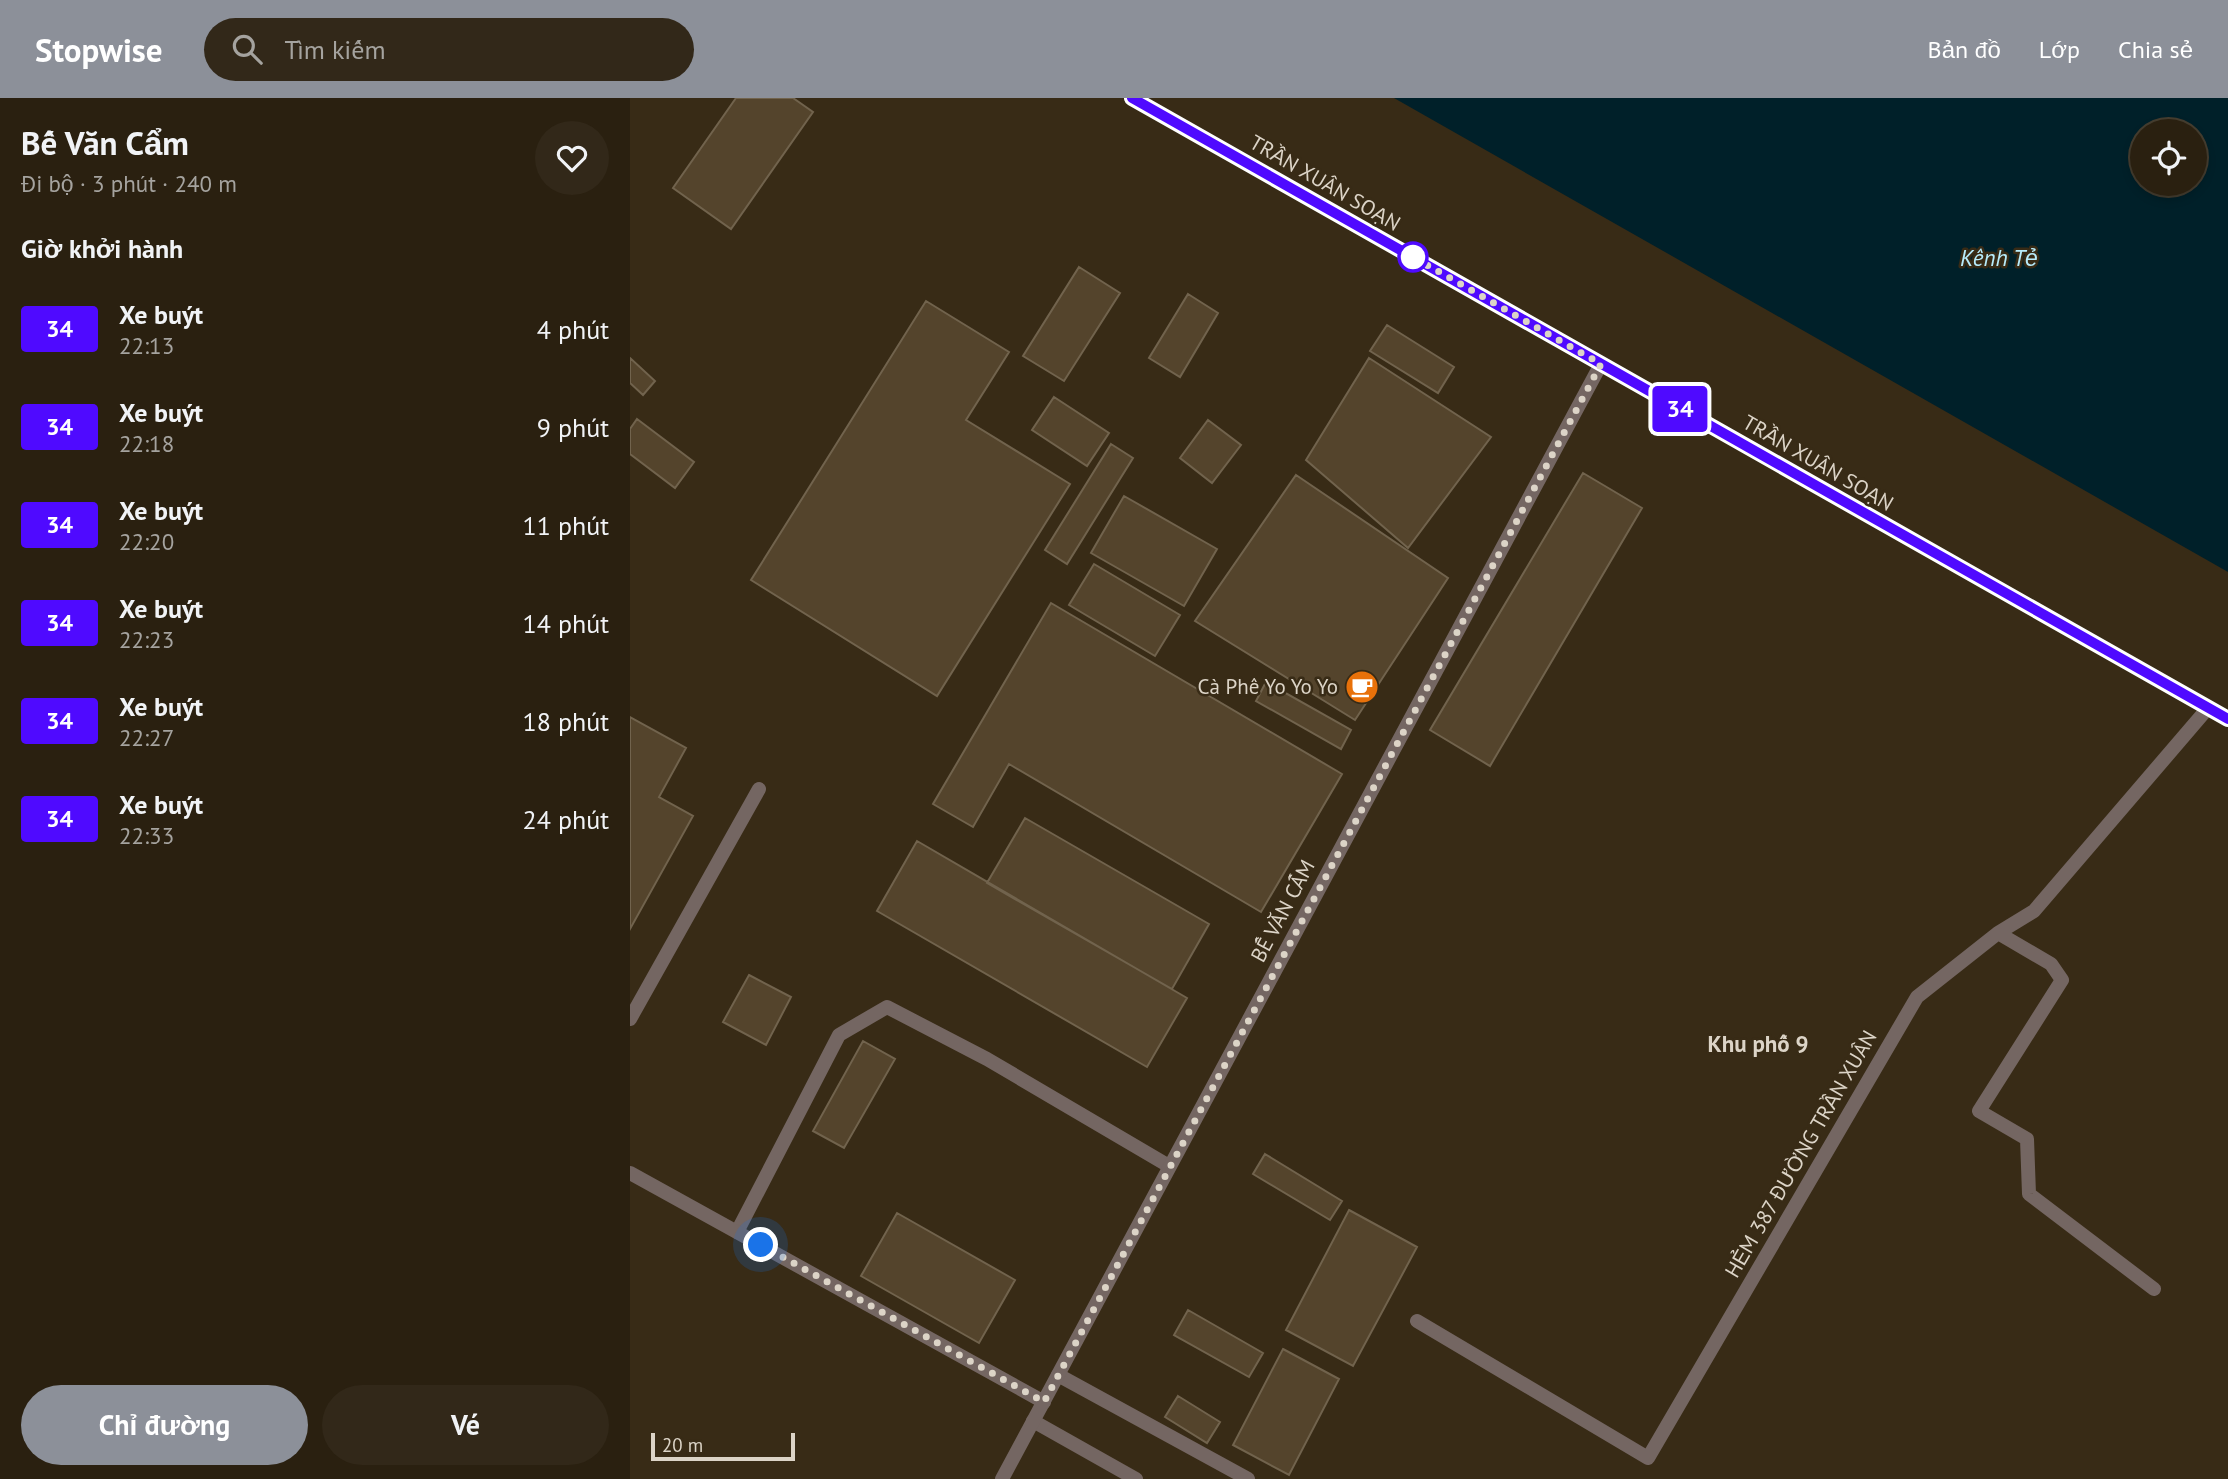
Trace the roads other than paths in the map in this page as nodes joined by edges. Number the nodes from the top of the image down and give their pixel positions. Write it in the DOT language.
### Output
graph roads {
  1 [pos="1132,98"];
  2 [pos="1601,364"];
  3 [pos="2208,708"];
  4 [pos="2228,719"];
  5 [pos="759,789"];
  6 [pos="1998,933"];
  7 [pos="630,1019"];
  8 [pos="1169,1166"];
  9 [pos="630,1173"];
  10 [pos="737,1232"];
  11 [pos="2154,1289"];
  12 [pos="1417,1321"];
  13 [pos="1058,1374"];
  14 [pos="1044,1402"];
  15 [pos="1033,1421"];
  16 [pos="1002,1479"];
  17 [pos="1136,1479"];
  18 [pos="1248,1479"];
  1 -- 2 [label="main road, TRẦN XUÂN SOẠN"];
  2 -- 3 [label="main road, TRẦN XUÂN SOẠN"];
  2 -- 8 [label="street, BẾ VĂN CẤM"];
  3 -- 4 [label="main road, TRẦN XUÂN SOẠN"];
  3 -- 6 [label="street, HẺM 387 ĐƯỜNG TRẦN XUÂN"];
  5 -- 7 [label="street"];
  6 -- 11 [label="street"];
  6 -- 12 [label="street, HẺM 387 ĐƯỜNG TRẦN XUÂN"];
  8 -- 10 [label="street"];
  8 -- 13 [label="street, BẾ VĂN CẤM"];
  9 -- 10 [label="street"];
  10 -- 14 [label="street"];
  13 -- 14 [label="street, BẾ VĂN CẤM"];
  13 -- 18 [label="street"];
  14 -- 15 [label="street, BẾ VĂN CẤM"];
  15 -- 16 [label="street, BẾ VĂN CẤM"];
  15 -- 17 [label="street"];
}
